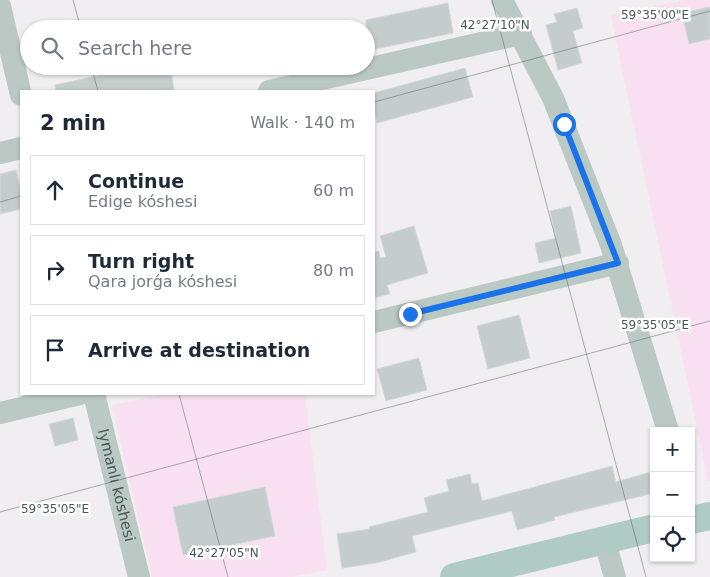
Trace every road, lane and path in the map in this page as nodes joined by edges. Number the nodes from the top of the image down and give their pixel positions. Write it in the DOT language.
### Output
graph roads {
  1 [pos="505,1"];
  2 [pos="0,6"];
  3 [pos="521,34"];
  4 [pos="375,67"];
  5 [pos="340,75"];
  6 [pos="273,90"];
  7 [pos="20,91"];
  8 [pos="20,148"];
  9 [pos="0,152"];
  10 [pos="618,263"];
  11 [pos="375,322"];
  12 [pos="76,395"];
  13 [pos="94,395"];
  14 [pos="0,413"];
  15 [pos="667,427"];
  16 [pos="650,529"];
  17 [pos="604,539"];
  18 [pos="139,577"];
  19 [pos="454,577"];
  20 [pos="615,577"];
  1 -- 3 [label="street"];
  2 -- 7 [label="street"];
  3 -- 4 [label="street"];
  3 -- 10 [label="street"];
  5 -- 6 [label="street"];
  8 -- 9 [label="street"];
  10 -- 11 [label="street"];
  10 -- 15 [label="street"];
  12 -- 14 [label="street"];
  13 -- 18 [label="street, Iymanlı kóshesi"];
  16 -- 17 [label="main road"];
  17 -- 19 [label="main road"];
  17 -- 20 [label="street"];
}
